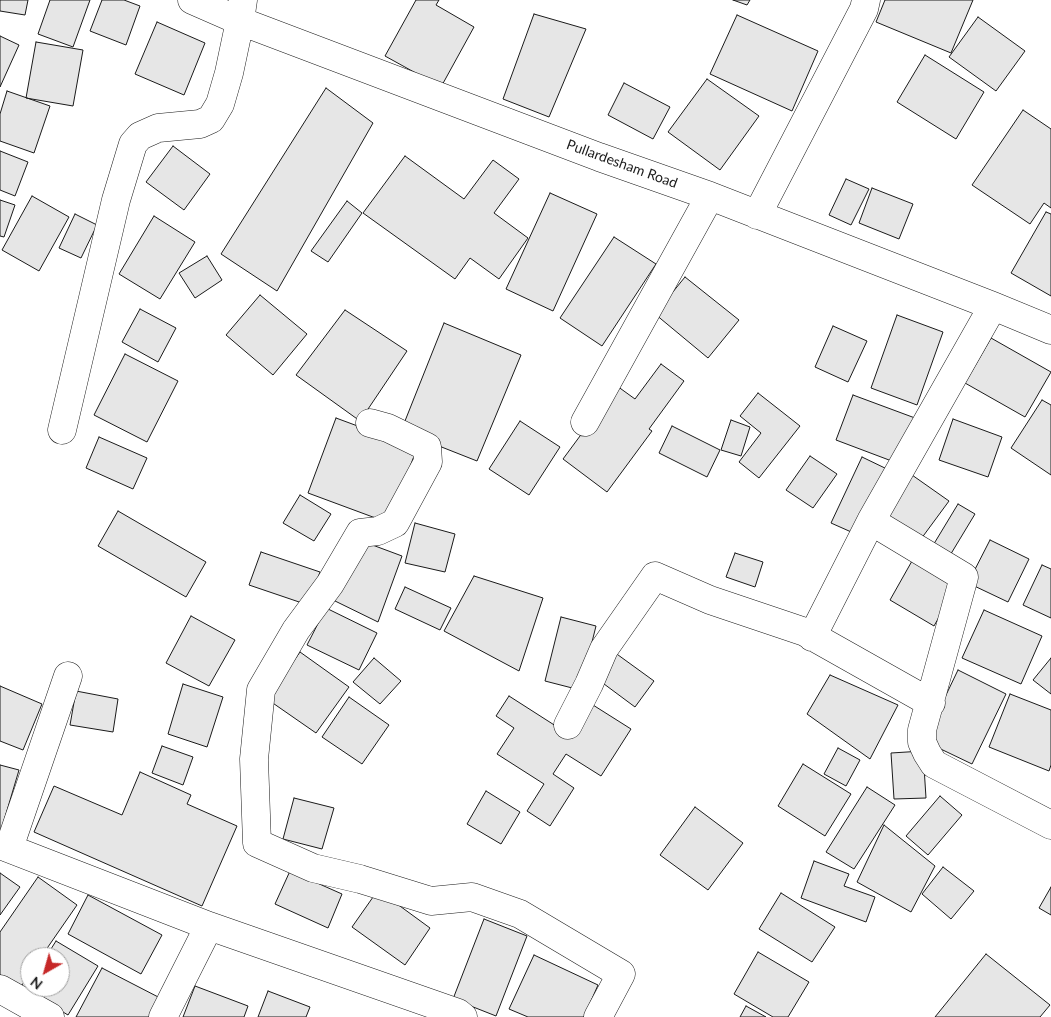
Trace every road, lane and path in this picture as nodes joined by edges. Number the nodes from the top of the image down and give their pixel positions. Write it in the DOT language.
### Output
graph roads {
  1 [pos="192,0"];
  2 [pos="866,0"];
  3 [pos="242,10"];
  4 [pos="710,196"];
  5 [pos="757,215"];
  6 [pos="993,306"];
  7 [pos="1051,330"];
  8 [pos="585,422"];
  9 [pos="370,423"];
  10 [pos="62,430"];
  11 [pos="871,521"];
  12 [pos="812,637"];
  13 [pos="68,676"];
  14 [pos="931,703"];
  15 [pos="568,725"];
  16 [pos="1051,825"];
  17 [pos="5,846"];
  18 [pos="209,926"];
  19 [pos="0,989"];
  20 [pos="50,1017"];
  21 [pos="163,1017"];
  22 [pos="463,1017"];
  23 [pos="598,1017"];
  1 -- 3 [label="street, Pullardesham Road"];
  2 -- 5 [label="street"];
  3 -- 4 [label="street, Pullardesham Road"];
  3 -- 10 [label="street"];
  4 -- 5 [label="street, Pullardesham Road"];
  4 -- 8 [label="street"];
  5 -- 6 [label="street, Pullardesham Road"];
  6 -- 7 [label="street, Pullardesham Road"];
  6 -- 11 [label="street"];
  9 -- 23 [label="street"];
  11 -- 12 [label="street"];
  11 -- 14 [label="street"];
  12 -- 14 [label="street"];
  12 -- 15 [label="street"];
  13 -- 17 [label="street"];
  14 -- 16 [label="street"];
  17 -- 18 [label="street"];
  18 -- 21 [label="street"];
  18 -- 22 [label="street"];
  19 -- 20 [label="street"];
}
